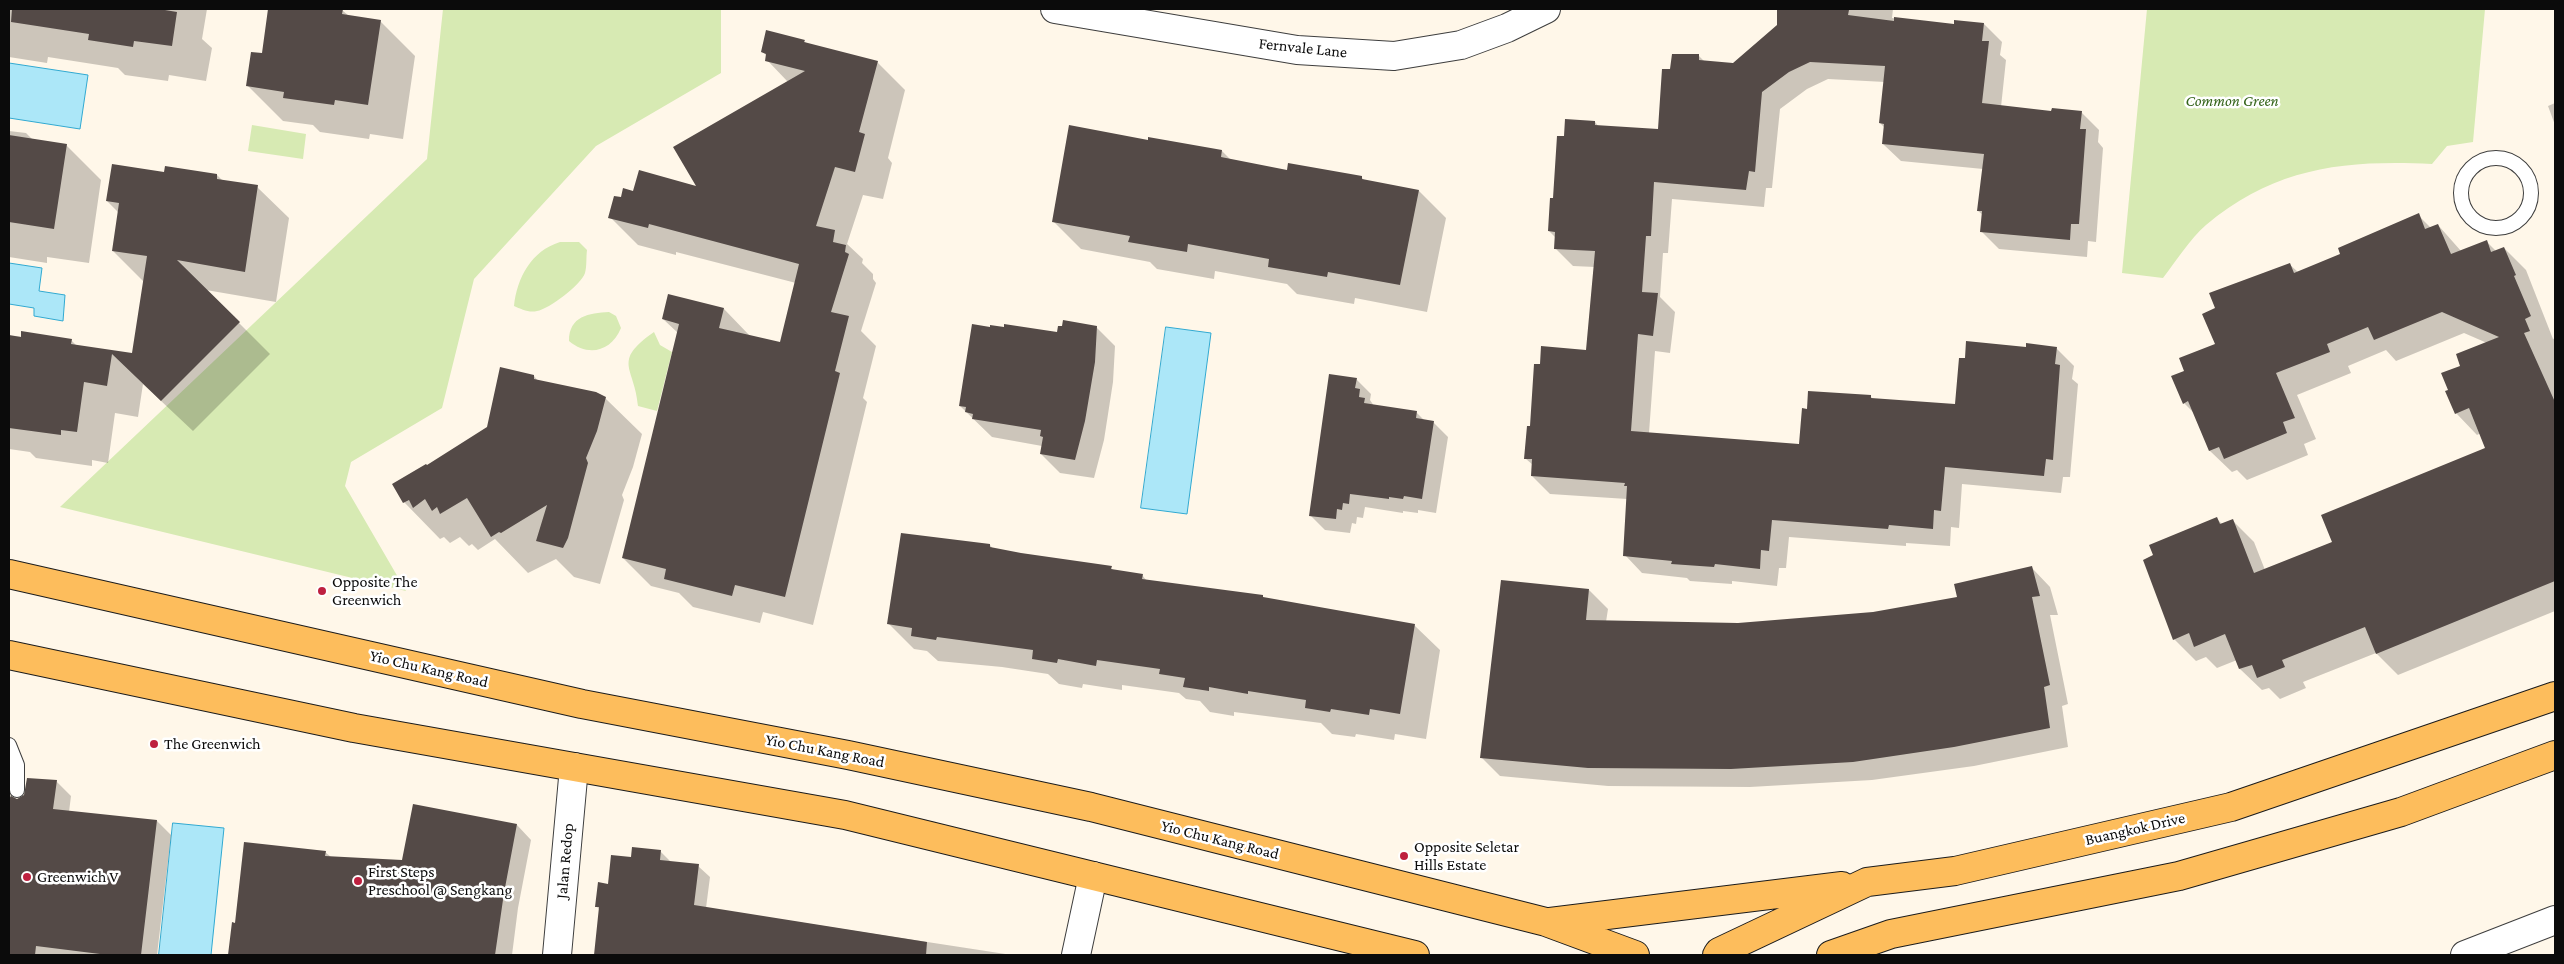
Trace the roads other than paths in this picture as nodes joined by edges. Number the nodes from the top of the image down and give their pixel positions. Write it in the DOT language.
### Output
graph roads {
  1 [pos="1055,9"];
  2 [pos="1546,9"];
  3 [pos="2466,174"];
  4 [pos="9,574"];
  5 [pos="9,655"];
  6 [pos="2555,696"];
  7 [pos="9,745"];
  8 [pos="2555,755"];
  9 [pos="574,767"];
  10 [pos="17,790"];
  11 [pos="1093,876"];
  12 [pos="1867,882"];
  13 [pos="2555,920"];
  14 [pos="1546,922"];
  15 [pos="557,955"];
  16 [pos="1076,955"];
  17 [pos="1415,955"];
  18 [pos="1635,955"];
  19 [pos="1717,955"];
  20 [pos="1831,955"];
  21 [pos="2465,955"];
  1 -- 2 [label="street, Fernvale Lane"];
  3 -- 3 [label="lane"];
  4 -- 14 [label="main road, Yio Chu Kang Road"];
  5 -- 9 [label="main road"];
  6 -- 12 [label="main road, Buangkok Drive"];
  7 -- 10 [label="lane"];
  8 -- 20 [label="main road"];
  9 -- 11 [label="main road"];
  9 -- 15 [label="street, Jalan Redop"];
  11 -- 16 [label="street"];
  11 -- 17 [label="main road"];
  12 -- 14 [label="main road"];
  12 -- 19 [label="main road, Buangkok Drive"];
  13 -- 21 [label="street"];
  14 -- 18 [label="main road, Yio Chu Kang Road"];
}
